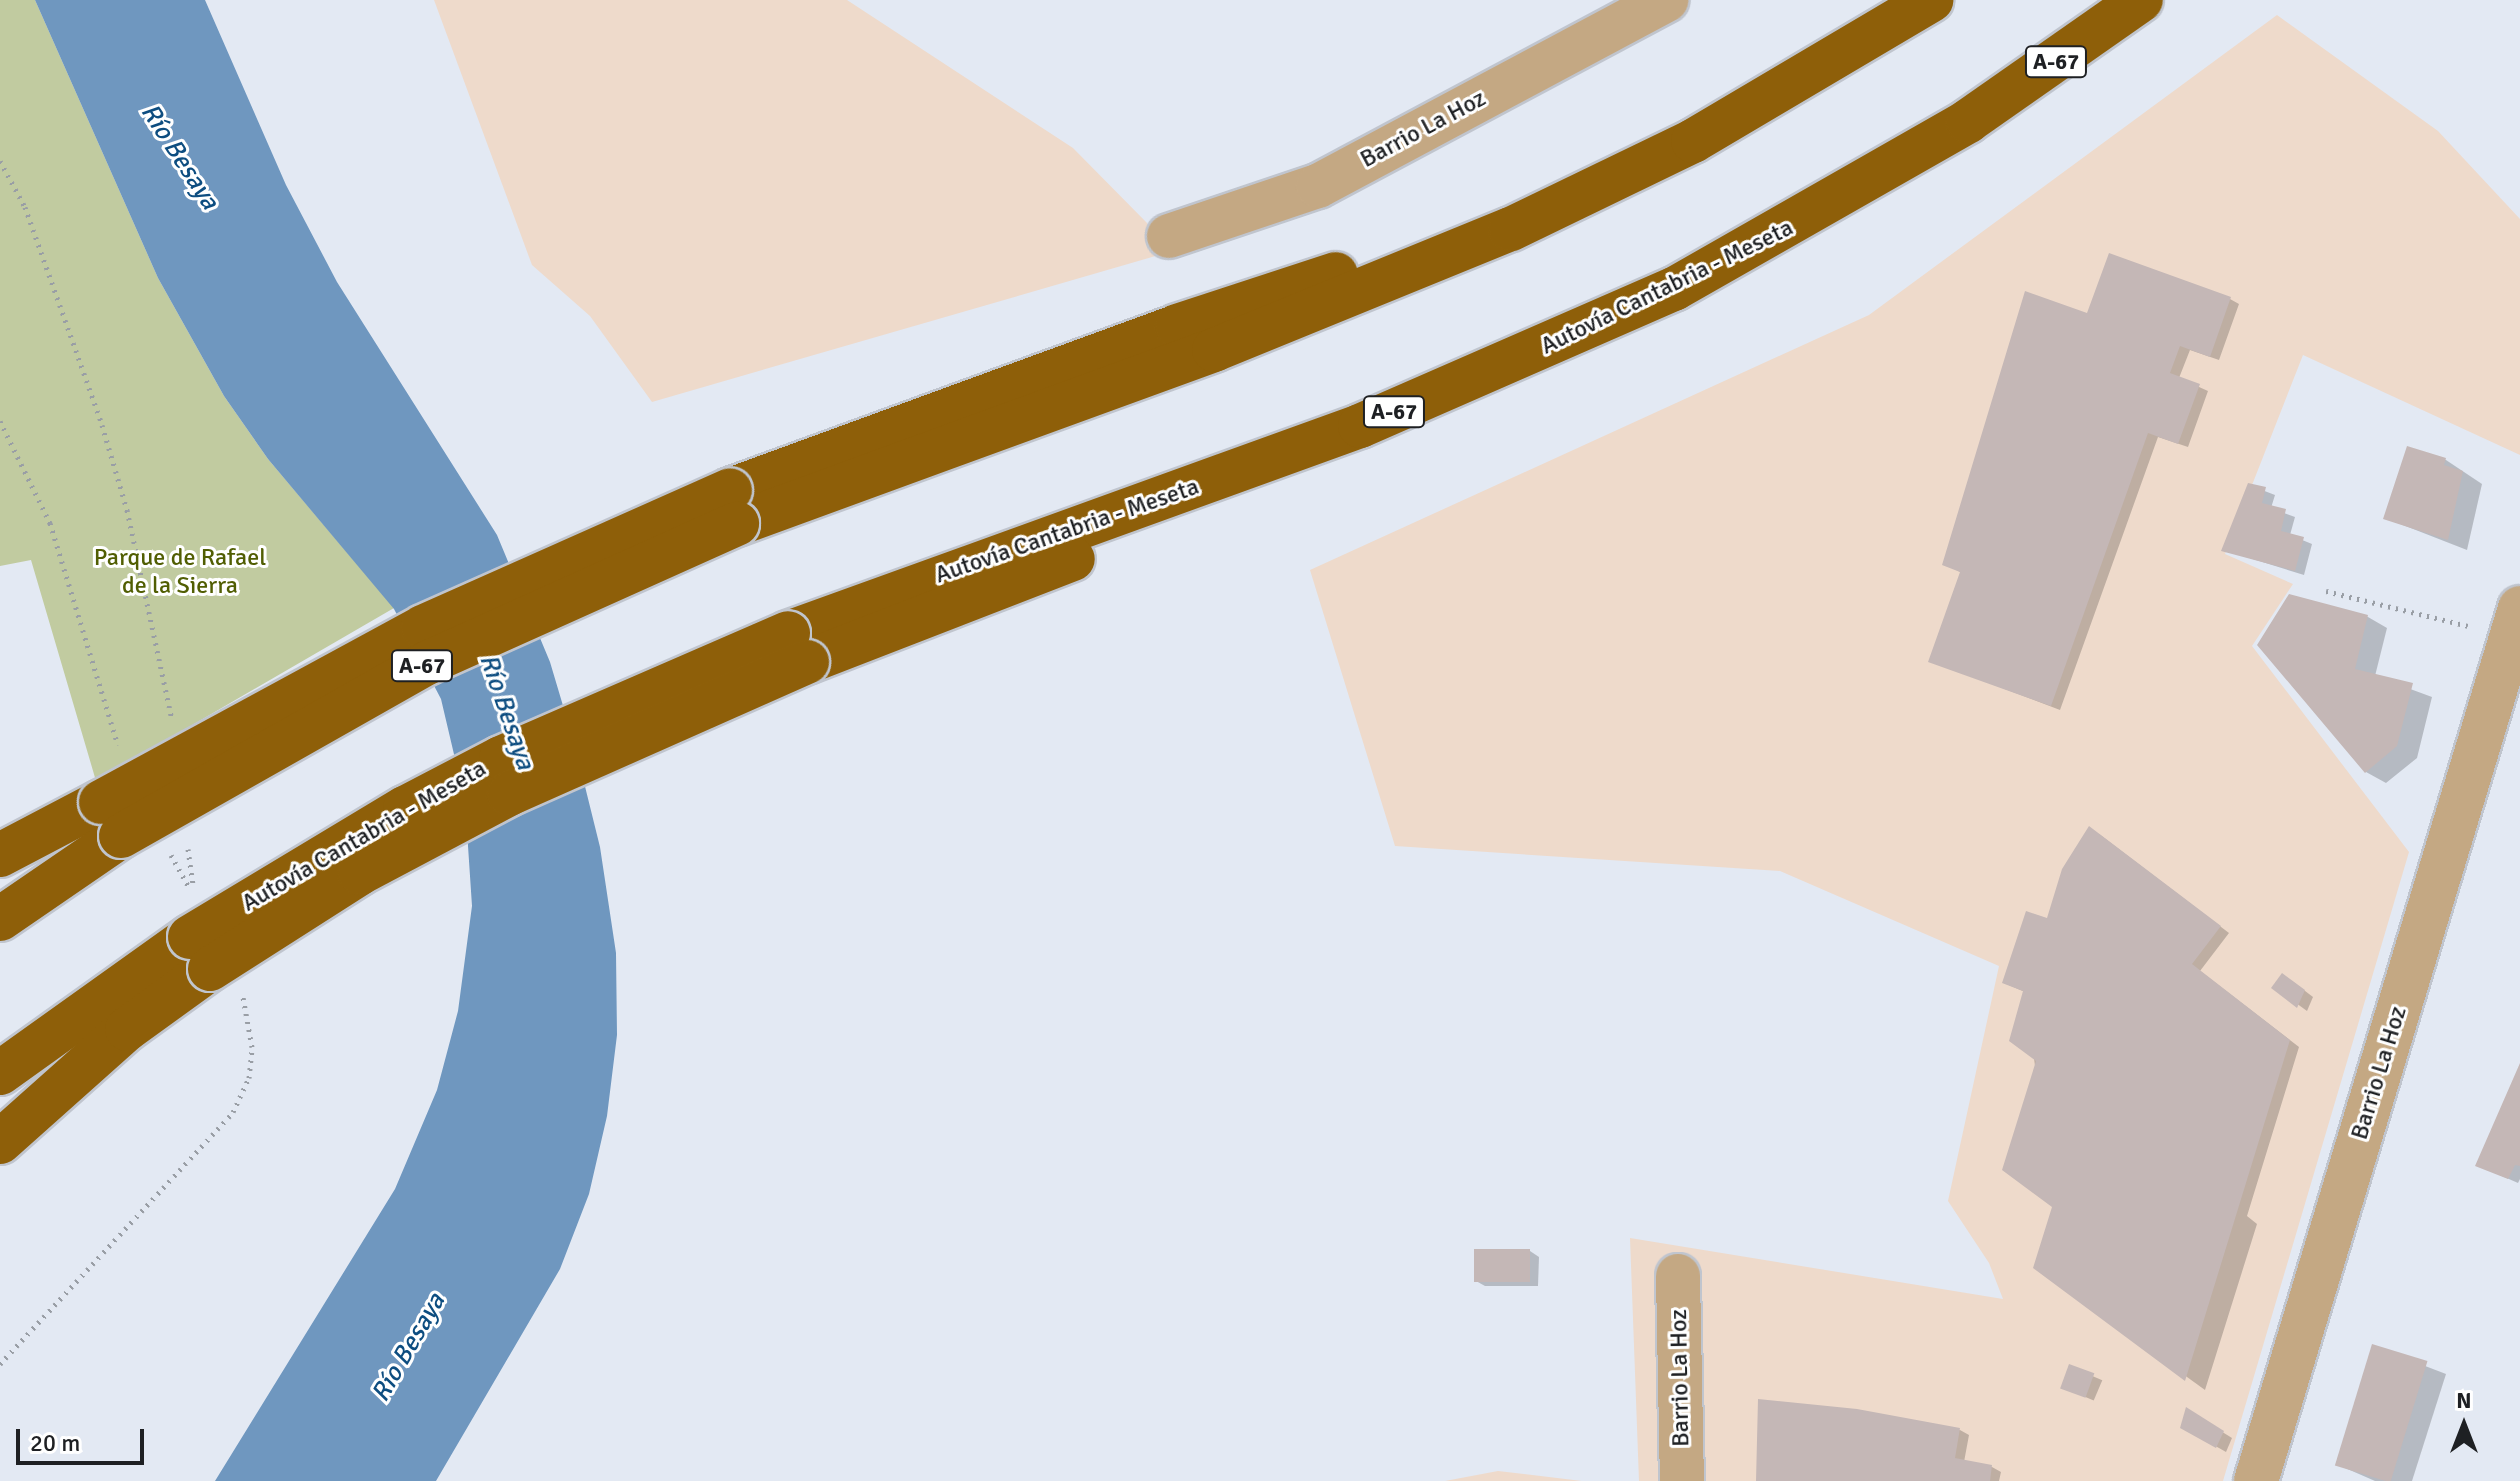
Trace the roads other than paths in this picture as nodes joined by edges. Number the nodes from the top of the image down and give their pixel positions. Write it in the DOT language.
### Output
graph roads {
  1 [pos="1667,0"];
  2 [pos="1931,0"];
  3 [pos="2141,0"];
  4 [pos="1169,236"];
  5 [pos="2513,645"];
  6 [pos="111,819"];
  7 [pos="0,855"];
  8 [pos="0,919"];
  9 [pos="213,964"];
  10 [pos="0,1073"];
  11 [pos="0,1142"];
  12 [pos="1678,1276"];
  13 [pos="1682,1481"];
  14 [pos="2256,1481"];
  1 -- 4 [label="street, Barrio La Hoz"];
  2 -- 6 [label="highway, A-67, bridge"];
  3 -- 9 [label="highway, Autovía Cantabria - Meseta / A-67, bridge"];
  5 -- 14 [label="street, Barrio La Hoz"];
  6 -- 7 [label="highway"];
  6 -- 8 [label="highway, A-67"];
  9 -- 10 [label="highway, Autovía Cantabria - Meseta / A-67"];
  9 -- 11 [label="highway"];
  12 -- 13 [label="street, Barrio La Hoz"];
}
